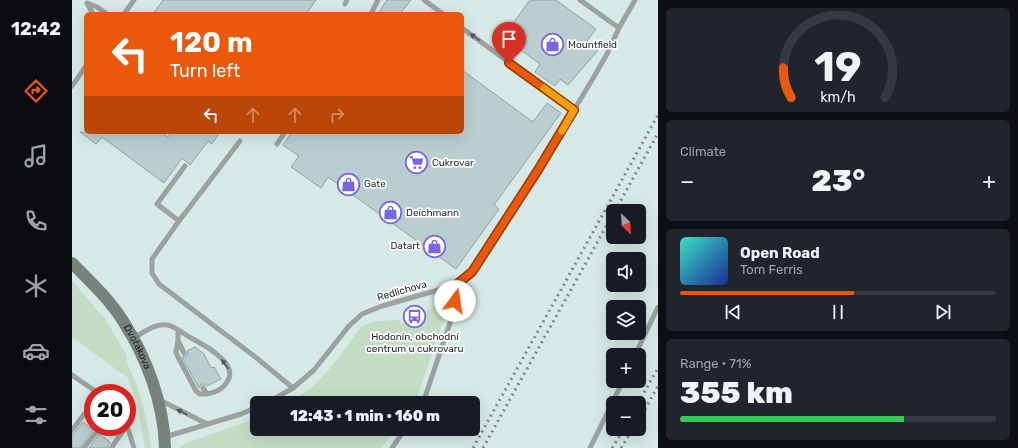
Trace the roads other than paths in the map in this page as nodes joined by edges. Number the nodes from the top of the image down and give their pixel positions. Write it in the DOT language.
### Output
graph roads {
  1 [pos="134,0"];
  2 [pos="378,0"];
  3 [pos="424,0"];
  4 [pos="580,0"];
  5 [pos="635,0"];
  6 [pos="92,12"];
  7 [pos="104,12"];
  8 [pos="125,12"];
  9 [pos="372,12"];
  10 [pos="441,12"];
  11 [pos="619,28"];
  12 [pos="464,29"];
  13 [pos="84,69"];
  14 [pos="72,86"];
  15 [pos="574,110"];
  16 [pos="284,134"];
  17 [pos="240,141"];
  18 [pos="277,144"];
  19 [pos="185,166"];
  20 [pos="179,221"];
  21 [pos="72,264"];
  22 [pos="456,285"];
  23 [pos="658,307"];
  24 [pos="178,330"];
  25 [pos="133,338"];
  26 [pos="178,340"];
  27 [pos="638,348"];
  28 [pos="184,352"];
  29 [pos="72,374"];
  30 [pos="86,384"];
  31 [pos="203,388"];
  32 [pos="293,388"];
  33 [pos="619,388"];
  34 [pos="207,394"];
  35 [pos="279,396"];
  36 [pos="426,396"];
  37 [pos="158,399"];
  38 [pos="250,409"];
  39 [pos="84,415"];
  40 [pos="208,424"];
  41 [pos="72,430"];
  42 [pos="93,436"];
  43 [pos="119,436"];
  44 [pos="130,436"];
  45 [pos="400,436"];
  46 [pos="165,442"];
  47 [pos="84,448"];
  48 [pos="110,448"];
  49 [pos="134,448"];
  50 [pos="392,448"];
  51 [pos="590,448"];
  1 -- 8 [label="lane"];
  2 -- 9 [label="lane"];
  3 -- 10 [label="lane"];
  4 -- 11 [label="lane"];
  5 -- 11 [label="lane, Redlichova"];
  6 -- 7 [label="lane"];
  11 -- 15 [label="lane, Redlichova"];
  15 -- 12 [label="lane, one-way"];
  13 -- 14 [label="lane"];
  15 -- 22 [label="lane, Redlichova"];
  16 -- 18 [label="lane"];
  17 -- 20 [label="lane"];
  19 -- 20 [label="lane"];
  20 -- 32 [label="lane"];
  21 -- 25 [label="main road, Dvořákova"];
  22 -- 32 [label="lane, Redlichova"];
  22 -- 36 [label="lane"];
  23 -- 27 [label="lane"];
  24 -- 25 [label="lane"];
  24 -- 26 [label="lane"];
  34 -- 24 [label="lane, one-way"];
  25 -- 37 [label="main road, Dvořákova"];
  26 -- 28 [label="lane"];
  26 -- 34 [label="lane"];
  29 -- 30 [label="lane"];
  31 -- 34 [label="lane"];
  32 -- 35 [label="lane, Redlichova"];
  33 -- 51 [label="lane"];
  40 -- 37 [label="lane, one-way"];
  37 -- 46 [label="main road, Dvořákova"];
  38 -- 40 [label="lane"];
  39 -- 41 [label="lane"];
  40 -- 46 [label="lane"];
  42 -- 47 [label="lane"];
  43 -- 48 [label="lane"];
  44 -- 49 [label="lane"];
  45 -- 50 [label="lane"];
}
